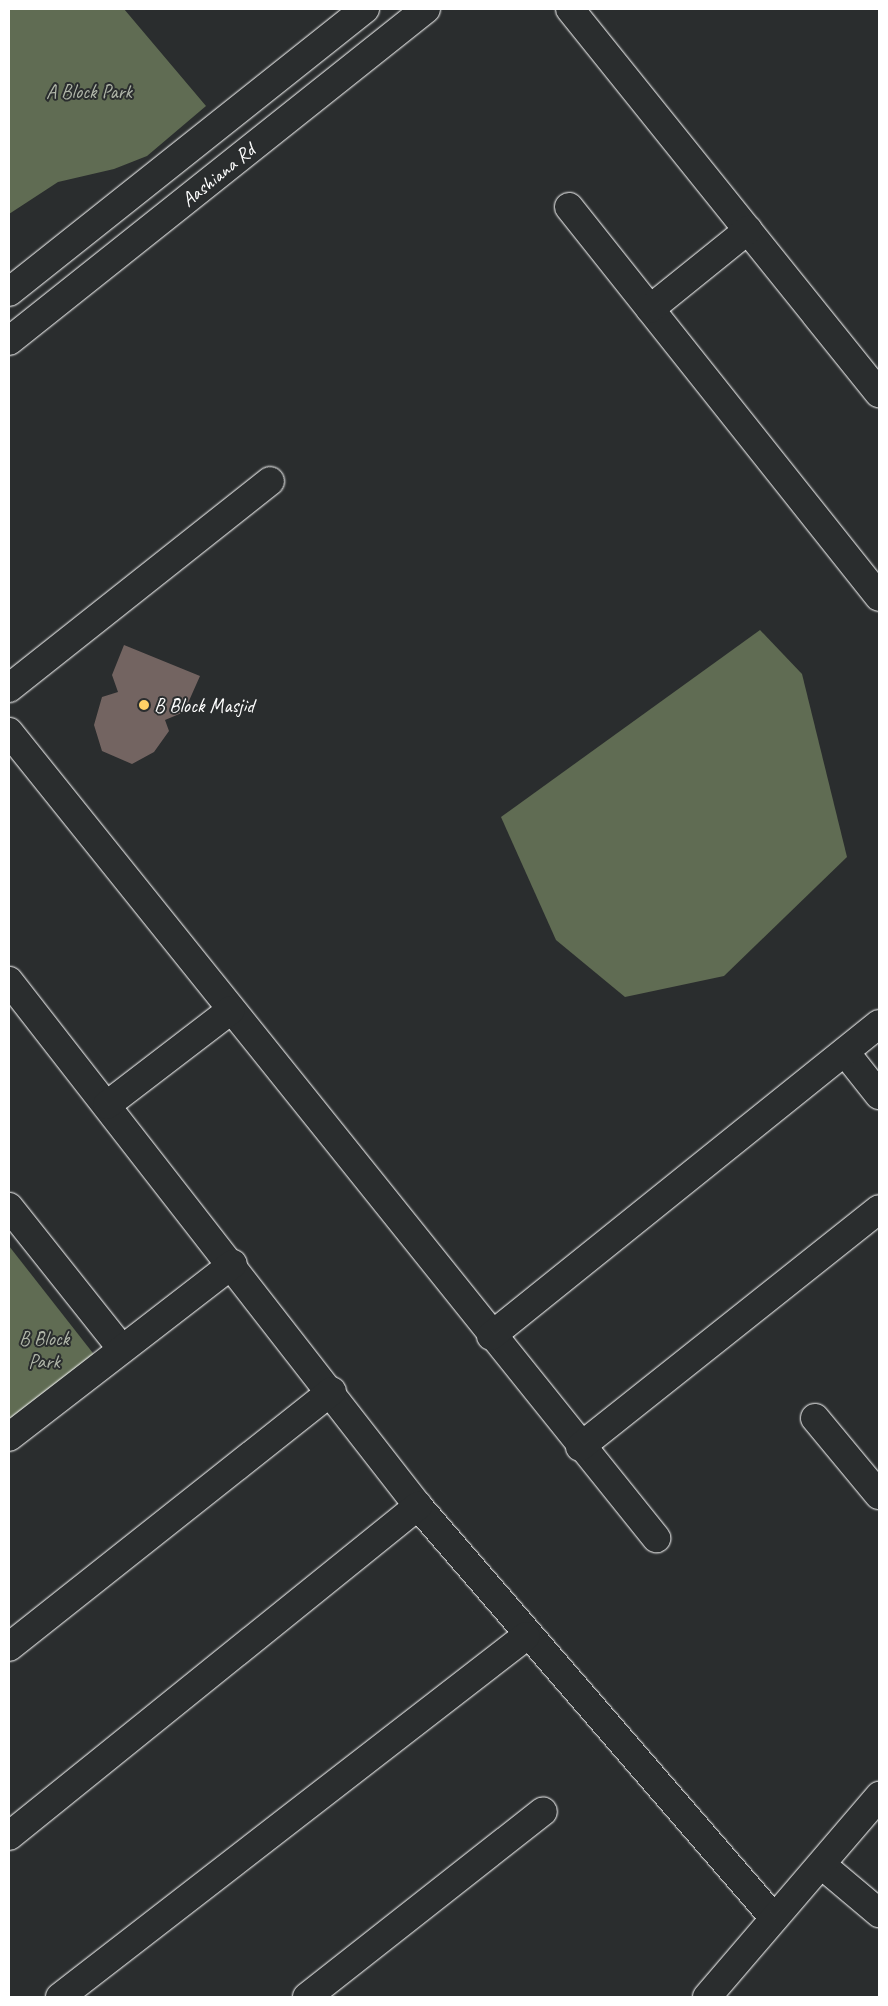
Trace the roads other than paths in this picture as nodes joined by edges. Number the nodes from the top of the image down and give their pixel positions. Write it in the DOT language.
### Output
graph roads {
  1 [pos="364,9"];
  2 [pos="426,9"];
  3 [pos="570,9"];
  4 [pos="569,207"];
  5 [pos="748,230"];
  6 [pos="9,292"];
  7 [pos="650,308"];
  8 [pos="9,341"];
  9 [pos="879,393"];
  10 [pos="270,480"];
  11 [pos="879,597"];
  12 [pos="9,688"];
  13 [pos="9,732"];
  14 [pos="9,981"];
  15 [pos="231,1010"];
  16 [pos="879,1024"];
  17 [pos="845,1052"];
  18 [pos="879,1095"];
  19 [pos="107,1105"];
  20 [pos="9,1207"];
  21 [pos="879,1209"];
  22 [pos="233,1264"];
  23 [pos="492,1336"];
  24 [pos="121,1348"];
  25 [pos="332,1391"];
  26 [pos="815,1418"];
  27 [pos="9,1437"];
  28 [pos="580,1447"];
  29 [pos="879,1495"];
  30 [pos="418,1506"];
  31 [pos="656,1538"];
  32 [pos="526,1636"];
  33 [pos="9,1647"];
  34 [pos="879,1796"];
  35 [pos="543,1811"];
  36 [pos="9,1836"];
  37 [pos="822,1865"];
  38 [pos="879,1913"];
  39 [pos="774,1918"];
  40 [pos="60,1997"];
  41 [pos="307,1997"];
  42 [pos="707,1997"];
  1 -- 6 [label="street, Aashiana Rd"];
  2 -- 8 [label="street, Aashiana Rd"];
  3 -- 5 [label="street"];
  4 -- 7 [label="street"];
  5 -- 7 [label="street"];
  5 -- 9 [label="street"];
  7 -- 11 [label="street"];
  10 -- 12 [label="street"];
  13 -- 15 [label="street"];
  14 -- 19 [label="street"];
  15 -- 19 [label="street"];
  15 -- 23 [label="street"];
  16 -- 17 [label="street"];
  17 -- 18 [label="street"];
  17 -- 23 [label="street"];
  19 -- 22 [label="street"];
  20 -- 24 [label="street"];
  21 -- 28 [label="street"];
  22 -- 24 [label="street"];
  22 -- 25 [label="street"];
  23 -- 28 [label="street"];
  24 -- 27 [label="street"];
  25 -- 30 [label="street"];
  25 -- 33 [label="street"];
  26 -- 29 [label="street"];
  28 -- 31 [label="street"];
  30 -- 32 [label="street"];
  30 -- 36 [label="street"];
  32 -- 39 [label="street"];
  32 -- 40 [label="street"];
  34 -- 37 [label="street"];
  35 -- 41 [label="street"];
  37 -- 38 [label="street"];
  37 -- 39 [label="street"];
  39 -- 42 [label="street"];
}
